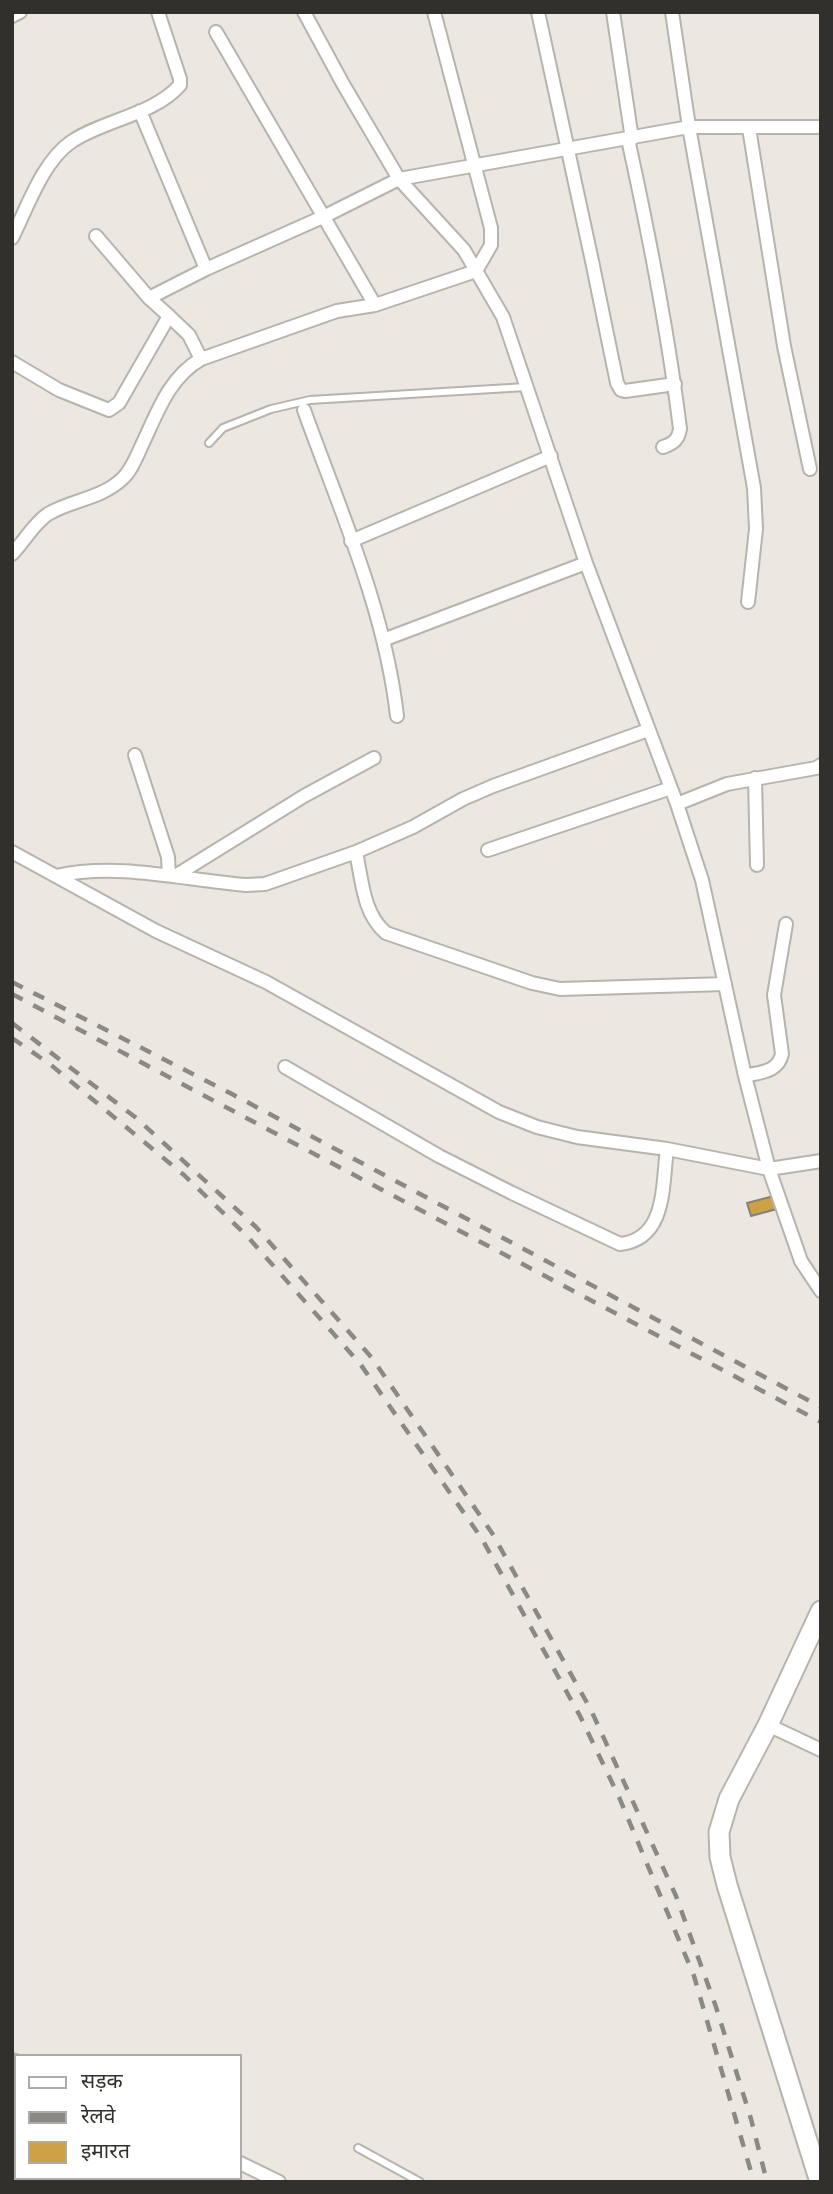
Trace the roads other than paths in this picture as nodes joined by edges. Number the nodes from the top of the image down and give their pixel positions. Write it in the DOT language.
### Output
graph roads {
  1 [pos="20,12"];
  2 [pos="158,12"];
  3 [pos="304,12"];
  4 [pos="433,12"];
  5 [pos="538,12"];
  6 [pos="613,12"];
  7 [pos="672,12"];
  8 [pos="12,16"];
  9 [pos="216,32"];
  10 [pos="140,111"];
  11 [pos="689,127"];
  12 [pos="821,127"];
  13 [pos="749,128"];
  14 [pos="630,139"];
  15 [pos="568,150"];
  16 [pos="475,167"];
  17 [pos="399,178"];
  18 [pos="325,216"];
  19 [pos="96,236"];
  20 [pos="12,238"];
  21 [pos="206,268"];
  22 [pos="476,271"];
  23 [pos="149,299"];
  24 [pos="376,305"];
  25 [pos="169,316"];
  26 [pos="201,359"];
  27 [pos="12,362"];
  28 [pos="675,384"];
  29 [pos="526,387"];
  30 [pos="304,410"];
  31 [pos="209,443"];
  32 [pos="663,447"];
  33 [pos="551,456"];
  34 [pos="810,469"];
  35 [pos="351,541"];
  36 [pos="12,554"];
  37 [pos="586,563"];
  38 [pos="748,602"];
  39 [pos="383,640"];
  40 [pos="397,716"];
  41 [pos="649,730"];
  42 [pos="135,755"];
  43 [pos="374,758"];
  44 [pos="821,765"];
  45 [pos="755,778"];
  46 [pos="671,788"];
  47 [pos="677,804"];
  48 [pos="488,850"];
  49 [pos="12,852"];
  50 [pos="356,852"];
  51 [pos="757,865"];
  52 [pos="56,876"];
  53 [pos="172,876"];
  54 [pos="786,925"];
  55 [pos="725,984"];
  56 [pos="285,1067"];
  57 [pos="746,1076"];
  58 [pos="667,1149"];
  59 [pos="821,1161"];
  60 [pos="769,1169"];
  61 [pos="821,1291"];
  62 [pos="821,1611"];
  63 [pos="768,1725"];
  64 [pos="821,1750"];
  65 [pos="358,2148"];
  66 [pos="242,2165"];
  67 [pos="279,2182"];
  68 [pos="421,2182"];
  69 [pos="820,2182"];
  1 -- 8 [label="street"];
  2 -- 10 [label="street"];
  3 -- 17 [label="street"];
  4 -- 16 [label="street"];
  5 -- 15 [label="street"];
  6 -- 14 [label="street"];
  7 -- 11 [label="street"];
  9 -- 18 [label="street"];
  10 -- 20 [label="street"];
  10 -- 21 [label="street"];
  11 -- 13 [label="street"];
  11 -- 14 [label="street"];
  11 -- 38 [label="street"];
  12 -- 13 [label="street"];
  13 -- 34 [label="street"];
  14 -- 15 [label="street"];
  14 -- 28 [label="street"];
  15 -- 16 [label="street"];
  15 -- 28 [label="street"];
  16 -- 17 [label="street"];
  16 -- 22 [label="street"];
  17 -- 18 [label="street"];
  17 -- 22 [label="street"];
  18 -- 21 [label="street"];
  18 -- 24 [label="street"];
  19 -- 23 [label="street"];
  21 -- 23 [label="street"];
  22 -- 24 [label="street"];
  22 -- 29 [label="street"];
  23 -- 25 [label="street"];
  24 -- 26 [label="street"];
  25 -- 26 [label="street"];
  25 -- 27 [label="street"];
  26 -- 36 [label="street"];
  28 -- 32 [label="street"];
  29 -- 31 [label="lane"];
  29 -- 33 [label="street"];
  30 -- 35 [label="street"];
  33 -- 35 [label="street"];
  33 -- 37 [label="street"];
  35 -- 39 [label="street"];
  37 -- 39 [label="street"];
  37 -- 41 [label="street"];
  39 -- 40 [label="street"];
  41 -- 46 [label="street"];
  41 -- 50 [label="street"];
  42 -- 53 [label="street"];
  43 -- 53 [label="street"];
  44 -- 45 [label="street"];
  45 -- 47 [label="street"];
  45 -- 51 [label="street"];
  46 -- 47 [label="street"];
  46 -- 48 [label="street"];
  47 -- 55 [label="street"];
  49 -- 52 [label="street"];
  50 -- 53 [label="street"];
  50 -- 55 [label="street"];
  52 -- 53 [label="street"];
  52 -- 58 [label="street"];
  54 -- 57 [label="street"];
  55 -- 57 [label="street"];
  56 -- 58 [label="street"];
  57 -- 60 [label="street"];
  58 -- 60 [label="street"];
  59 -- 60 [label="street"];
  60 -- 61 [label="street"];
  62 -- 63 [label="street"];
  63 -- 64 [label="street"];
  63 -- 69 [label="street"];
  65 -- 68 [label="lane"];
  66 -- 67 [label="street"];
}
